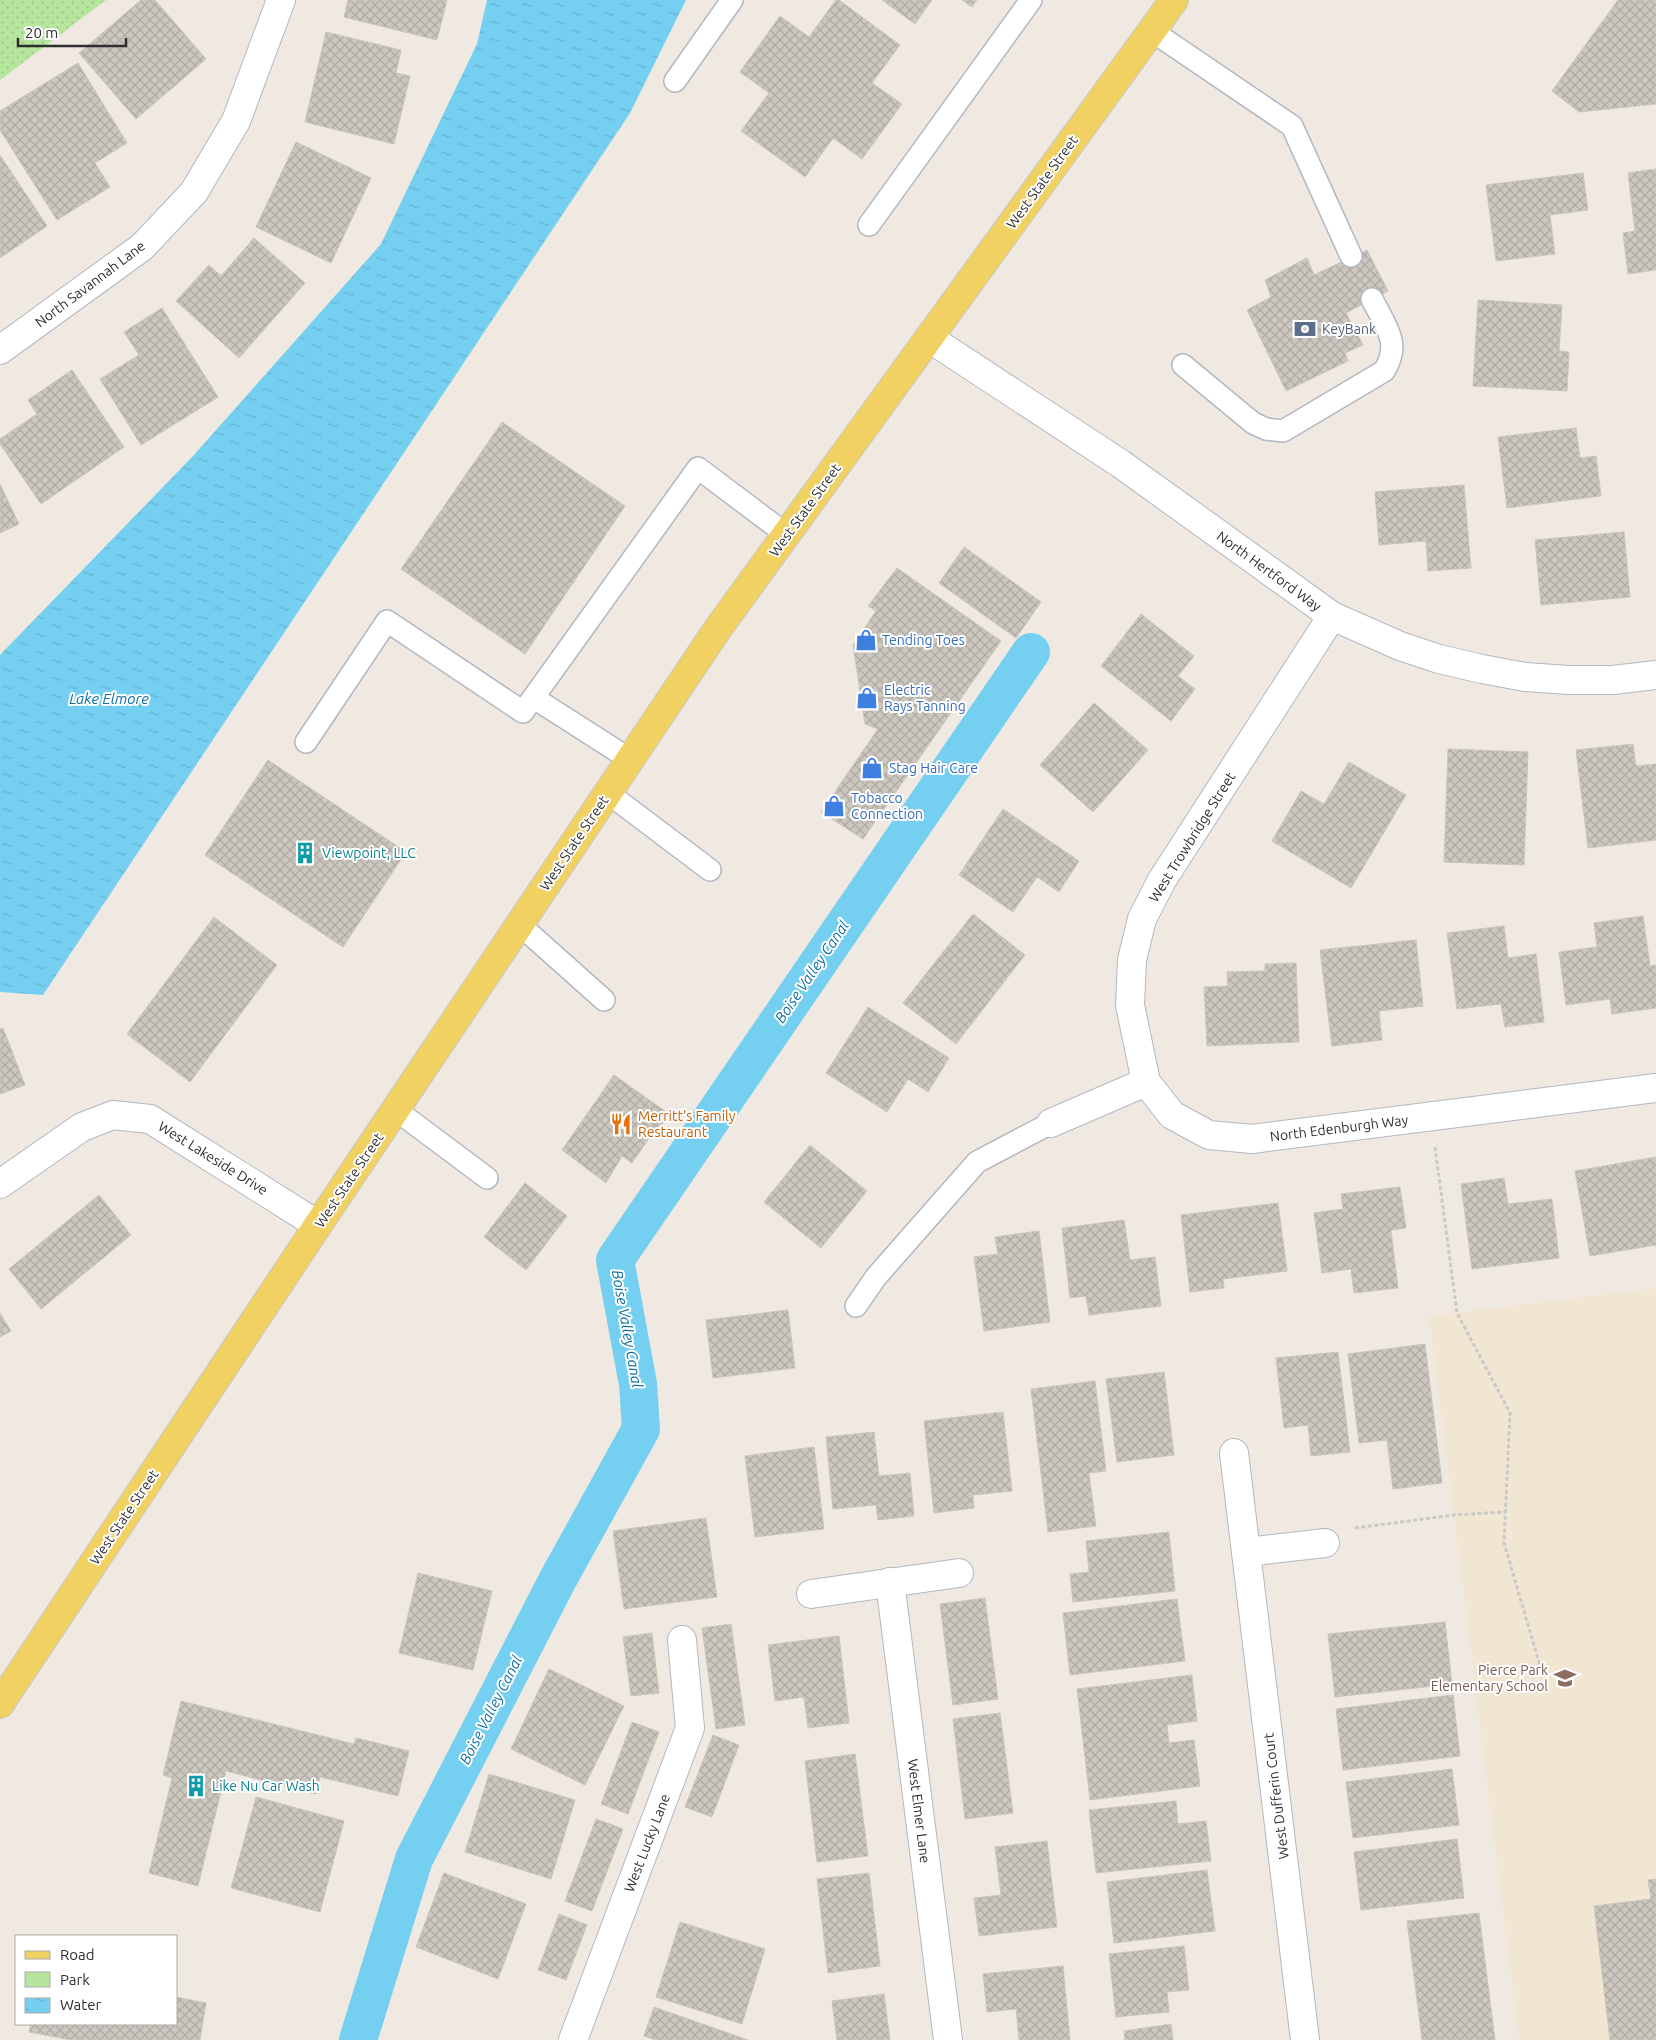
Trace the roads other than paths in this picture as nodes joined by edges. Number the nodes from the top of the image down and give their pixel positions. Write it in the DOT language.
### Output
graph roads {
  1 [pos="281,0"];
  2 [pos="732,0"];
  3 [pos="1031,0"];
  4 [pos="1174,0"];
  5 [pos="1152,31"];
  6 [pos="675,80"];
  7 [pos="869,225"];
  8 [pos="1351,256"];
  9 [pos="1372,300"];
  10 [pos="930,338"];
  11 [pos="0,350"];
  12 [pos="1182,365"];
  13 [pos="787,535"];
  14 [pos="1332,616"];
  15 [pos="1656,675"];
  16 [pos="534,698"];
  17 [pos="306,742"];
  18 [pos="631,760"];
  19 [pos="608,793"];
  20 [pos="710,870"];
  21 [pos="520,925"];
  22 [pos="604,1000"];
  23 [pos="1146,1082"];
  24 [pos="1656,1088"];
  25 [pos="396,1110"];
  26 [pos="1050,1123"];
  27 [pos="487,1178"];
  28 [pos="0,1184"];
  29 [pos="318,1225"];
  30 [pos="856,1306"];
  31 [pos="1234,1453"];
  32 [pos="1325,1543"];
  33 [pos="1246,1552"];
  34 [pos="959,1573"];
  35 [pos="890,1582"];
  36 [pos="811,1594"];
  37 [pos="682,1640"];
  38 [pos="0,1704"];
  39 [pos="573,2040"];
  40 [pos="948,2040"];
  41 [pos="1305,2040"];
  1 -- 11 [label="street, North Savannah Lane"];
  2 -- 6 [label="lane"];
  3 -- 7 [label="lane"];
  4 -- 5 [label="main road, West State Street"];
  5 -- 8 [label="lane"];
  5 -- 10 [label="main road, West State Street"];
  9 -- 12 [label="lane"];
  10 -- 13 [label="main road, West State Street"];
  10 -- 14 [label="street, North Hertford Way"];
  13 -- 16 [label="lane"];
  13 -- 18 [label="main road, West State Street"];
  14 -- 15 [label="street, North Hertford Way"];
  14 -- 23 [label="street, West Trowbridge Street"];
  16 -- 17 [label="lane"];
  16 -- 18 [label="lane"];
  18 -- 19 [label="main road, West State Street"];
  19 -- 20 [label="lane"];
  19 -- 21 [label="main road, West State Street"];
  21 -- 22 [label="lane"];
  21 -- 25 [label="main road, West State Street"];
  23 -- 24 [label="street, North Edenburgh Way"];
  23 -- 26 [label="street"];
  25 -- 27 [label="lane"];
  25 -- 29 [label="main road, West State Street"];
  26 -- 30 [label="lane"];
  28 -- 29 [label="street, West Lakeside Drive"];
  29 -- 38 [label="main road, West State Street"];
  31 -- 33 [label="street, West Dufferin Court"];
  32 -- 33 [label="street"];
  33 -- 41 [label="street, West Dufferin Court"];
  34 -- 35 [label="street"];
  35 -- 36 [label="street"];
  35 -- 40 [label="street, West Elmer Lane"];
  37 -- 39 [label="street, West Lucky Lane"];
}
